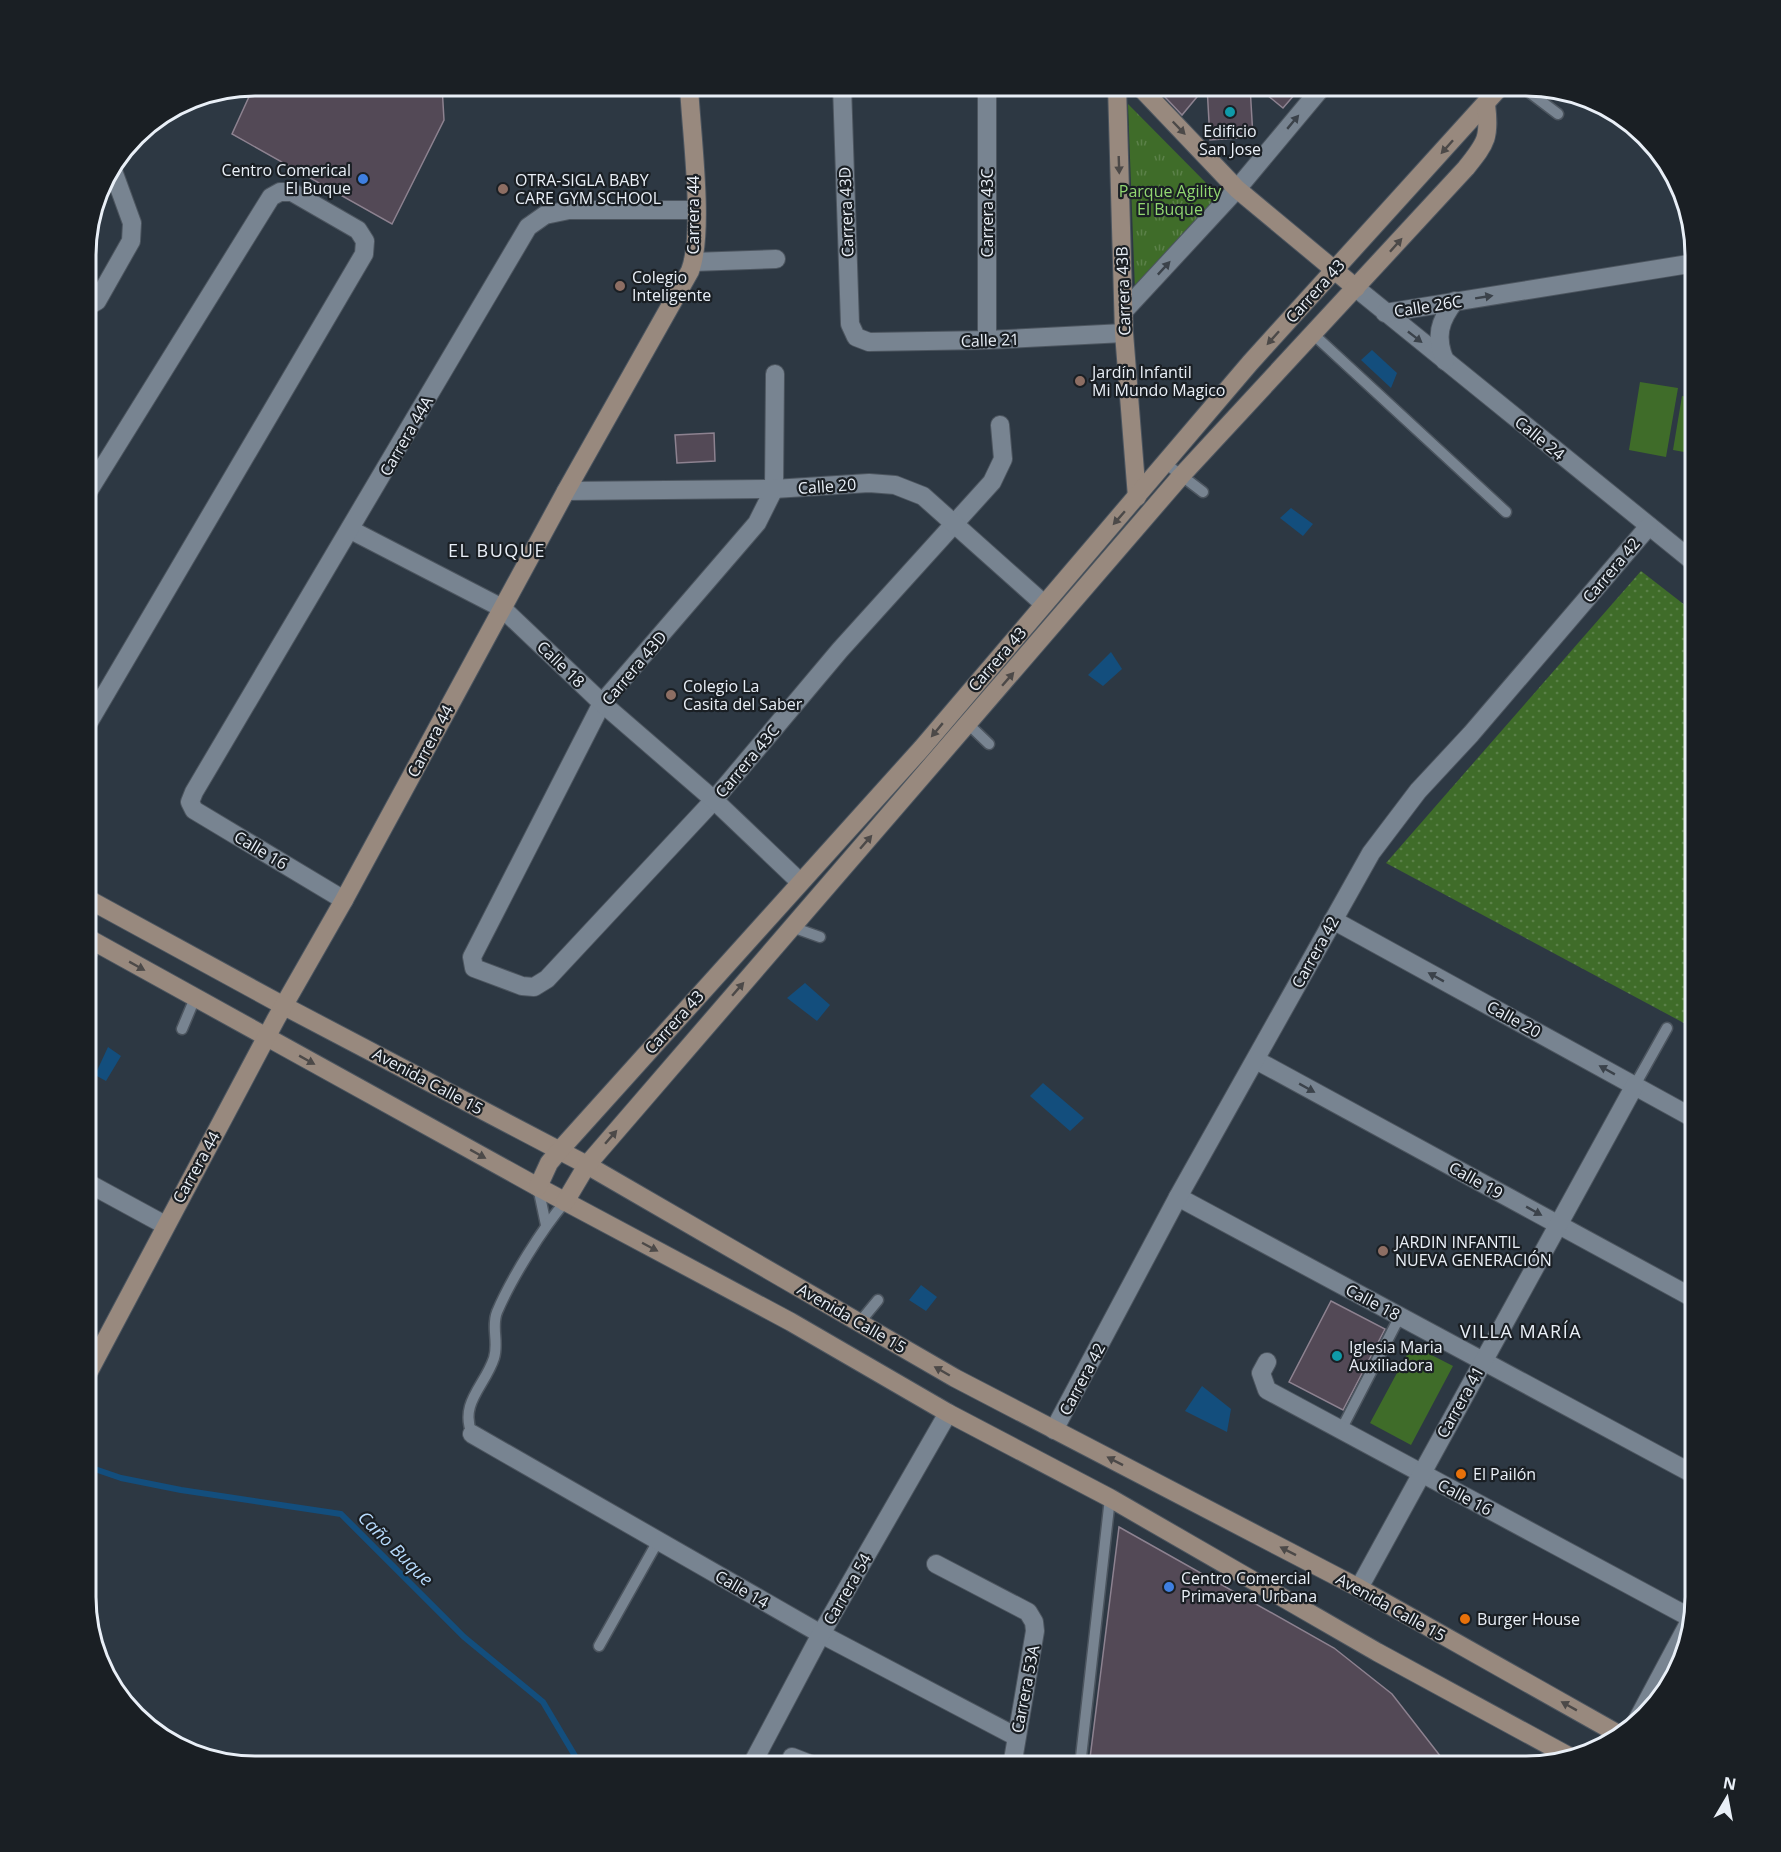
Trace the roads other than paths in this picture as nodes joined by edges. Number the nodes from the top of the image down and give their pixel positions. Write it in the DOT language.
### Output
graph roads {
  1 [pos="689,96"];
  2 [pos="842,96"];
  3 [pos="987,96"];
  4 [pos="1116,96"];
  5 [pos="1149,96"];
  6 [pos="1315,96"];
  7 [pos="1493,96"];
  8 [pos="1534,96"];
  9 [pos="1486,104"];
  10 [pos="1558,114"];
  11 [pos="116,178"];
  12 [pos="1237,189"];
  13 [pos="696,210"];
  14 [pos="776,259"];
  15 [pos="693,262"];
  16 [pos="1685,265"];
  17 [pos="1334,271"];
  18 [pos="1356,288"];
  19 [pos="96,301"];
  20 [pos="1455,302"];
  21 [pos="1124,311"];
  22 [pos="1384,313"];
  23 [pos="1124,333"];
  24 [pos="1312,333"];
  25 [pos="856,337"];
  26 [pos="987,340"];
  27 [pos="1445,361"];
  28 [pos="776,374"];
  29 [pos="1000,425"];
  30 [pos="1165,463"];
  31 [pos="1181,476"];
  32 [pos="96,479"];
  33 [pos="774,489"];
  34 [pos="566,490"];
  35 [pos="1203,492"];
  36 [pos="1137,497"];
  37 [pos="1506,512"];
  38 [pos="954,526"];
  39 [pos="1649,526"];
  40 [pos="351,530"];
  41 [pos="1685,555"];
  42 [pos="1044,604"];
  43 [pos="502,608"];
  44 [pos="602,703"];
  45 [pos="96,710"];
  46 [pos="954,710"];
  47 [pos="969,725"];
  48 [pos="989,744"];
  49 [pos="194,792"];
  50 [pos="714,800"];
  51 [pos="800,882"];
  52 [pos="344,900"];
  53 [pos="96,903"];
  54 [pos="1333,920"];
  55 [pos="792,927"];
  56 [pos="820,937"];
  57 [pos="96,943"];
  58 [pos="522,986"];
  59 [pos="195,998"];
  60 [pos="284,1006"];
  61 [pos="1666,1028"];
  62 [pos="182,1029"];
  63 [pos="266,1037"];
  64 [pos="1256,1060"];
  65 [pos="1635,1085"];
  66 [pos="1685,1113"];
  67 [pos="559,1150"];
  68 [pos="587,1165"];
  69 [pos="96,1187"];
  70 [pos="538,1187"];
  71 [pos="1178,1197"];
  72 [pos="565,1202"];
  73 [pos="1558,1224"];
  74 [pos="165,1225"];
  75 [pos="546,1225"];
  76 [pos="1685,1294"];
  77 [pos="878,1300"];
  78 [pos="1400,1316"];
  79 [pos="859,1323"];
  80 [pos="96,1358"];
  81 [pos="1482,1360"];
  82 [pos="1267,1362"];
  83 [pos="948,1413"];
  84 [pos="1054,1430"];
  85 [pos="1341,1430"];
  86 [pos="472,1434"];
  87 [pos="1685,1470"];
  88 [pos="1420,1473"];
  89 [pos="1110,1498"];
  90 [pos="658,1541"];
  91 [pos="936,1564"];
  92 [pos="1359,1588"];
  93 [pos="1684,1616"];
  94 [pos="821,1634"];
  95 [pos="1680,1638"];
  96 [pos="599,1646"];
  97 [pos="1649,1697"];
  98 [pos="1612,1731"];
  99 [pos="1016,1736"];
  100 [pos="1555,1753"];
  101 [pos="757,1756"];
  102 [pos="1013,1756"];
  103 [pos="1081,1756"];
  1 -- 13 [label="street, Carrera 44"];
  2 -- 25 [label="street, Carrera 43D"];
  3 -- 26 [label="street, Carrera 43C"];
  4 -- 21 [label="street, Carrera 43B, one-way"];
  5 -- 12 [label="street, Calle 26C, one-way"];
  12 -- 6 [label="street, one-way"];
  7 -- 9 [label="street, Carrera 43"];
  8 -- 10 [label="lane"];
  9 -- 17 [label="street, Carrera 43, one-way"];
  18 -- 9 [label="street, Carrera 43, one-way"];
  11 -- 19 [label="street"];
  12 -- 17 [label="street, Calle 26C"];
  21 -- 12 [label="street, one-way"];
  13 -- 15 [label="street, Carrera 44"];
  13 -- 40 [label="street, Carrera 44A"];
  14 -- 15 [label="street"];
  15 -- 34 [label="street, Carrera 44"];
  20 -- 16 [label="street, Calle 26C, one-way"];
  17 -- 18 [label="street, Calle 26C"];
  17 -- 30 [label="street, Carrera 43, one-way"];
  18 -- 22 [label="street, Calle 26C"];
  18 -- 24 [label="street, Carrera 43"];
  20 -- 22 [label="street, Calle 26C"];
  20 -- 27 [label="street"];
  21 -- 23 [label="street, Carrera 43B"];
  22 -- 27 [label="street, Calle 24, one-way"];
  23 -- 26 [label="street, Calle 21"];
  23 -- 36 [label="street, Carrera 43B"];
  24 -- 31 [label="street, Carrera 43"];
  24 -- 37 [label="lane"];
  25 -- 26 [label="street, Calle 21"];
  27 -- 39 [label="street, Calle 24"];
  28 -- 33 [label="street, Carrera 43D"];
  29 -- 38 [label="street, Carrera 43C"];
  30 -- 31 [label="lane"];
  30 -- 36 [label="street, Carrera 43"];
  31 -- 35 [label="lane"];
  47 -- 31 [label="street, Carrera 43, one-way"];
  32 -- 45 [label="street"];
  33 -- 34 [label="street, Calle 20"];
  33 -- 38 [label="street, Calle 20"];
  33 -- 44 [label="street, Carrera 43D"];
  34 -- 43 [label="street, Carrera 44"];
  36 -- 42 [label="street, Carrera 43, one-way"];
  38 -- 42 [label="street, Calle 20"];
  38 -- 50 [label="street, Carrera 43C"];
  39 -- 41 [label="street, Calle 24"];
  39 -- 54 [label="street, Carrera 42"];
  40 -- 43 [label="street, Calle 18"];
  40 -- 49 [label="street, Carrera 44A"];
  42 -- 46 [label="street, Carrera 43"];
  43 -- 44 [label="street, Calle 18"];
  43 -- 52 [label="street, Carrera 44"];
  44 -- 50 [label="street, Calle 18"];
  44 -- 58 [label="street, Carrera 43D"];
  46 -- 47 [label="lane"];
  46 -- 51 [label="street, Carrera 43, one-way"];
  47 -- 48 [label="lane"];
  55 -- 47 [label="street, Carrera 43, one-way"];
  49 -- 52 [label="street, Calle 16"];
  50 -- 51 [label="street, Calle 18"];
  50 -- 58 [label="street, Carrera 43C"];
  51 -- 67 [label="street, Carrera 43"];
  52 -- 60 [label="street, Carrera 44"];
  53 -- 60 [label="street, Avenida Calle 15"];
  54 -- 64 [label="street, Carrera 42"];
  65 -- 54 [label="street, Calle 20, one-way"];
  55 -- 56 [label="lane"];
  68 -- 55 [label="street, Carrera 43, one-way"];
  57 -- 59 [label="street, Avenida Calle 15, one-way"];
  59 -- 62 [label="lane"];
  59 -- 63 [label="street, Avenida Calle 15"];
  60 -- 63 [label="street, Carrera 44"];
  60 -- 67 [label="street, Avenida Calle 15"];
  61 -- 65 [label="lane, Carrera 41"];
  63 -- 70 [label="street, Avenida Calle 15, one-way"];
  63 -- 74 [label="street, Carrera 44"];
  64 -- 71 [label="street, Carrera 42"];
  64 -- 73 [label="street, Calle 19, one-way"];
  65 -- 66 [label="street, Calle 20"];
  65 -- 73 [label="street, Carrera 41"];
  67 -- 68 [label="street, Avenida Calle 15"];
  67 -- 70 [label="street, Carrera 43"];
  68 -- 72 [label="street, Carrera 43"];
  68 -- 79 [label="street, Avenida Calle 15"];
  69 -- 74 [label="street"];
  70 -- 72 [label="street, Avenida Calle 15"];
  70 -- 75 [label="lane"];
  71 -- 78 [label="street, Calle 18"];
  71 -- 84 [label="street, Carrera 42"];
  72 -- 75 [label="lane, Carrera 43"];
  72 -- 83 [label="street, Avenida Calle 15, one-way"];
  73 -- 76 [label="street, Calle 19"];
  73 -- 81 [label="street, Carrera 41"];
  74 -- 80 [label="street, Carrera 44"];
  75 -- 86 [label="lane, Carrera 43"];
  77 -- 79 [label="lane"];
  78 -- 81 [label="street, Calle 18"];
  78 -- 85 [label="lane"];
  84 -- 79 [label="street, Avenida Calle 15, one-way"];
  81 -- 87 [label="street, Calle 18"];
  81 -- 88 [label="street, Carrera 41"];
  82 -- 85 [label="street, Calle 16"];
  83 -- 89 [label="street, Avenida Calle 15"];
  83 -- 94 [label="street, Carrera 54"];
  92 -- 84 [label="street, Avenida Calle 15, one-way"];
  85 -- 88 [label="street, Calle 16"];
  86 -- 90 [label="street, Calle 14"];
  88 -- 92 [label="street, Carrera 41"];
  88 -- 93 [label="street, Calle 16"];
  89 -- 100 [label="street, Avenida Calle 15"];
  89 -- 103 [label="lane"];
  90 -- 94 [label="street, Calle 14"];
  90 -- 96 [label="lane"];
  91 -- 99 [label="street, Carrera 53A"];
  98 -- 92 [label="street, Avenida Calle 15, one-way"];
  94 -- 99 [label="street, Calle 14"];
  94 -- 101 [label="street, Carrera 54"];
  95 -- 97 [label="street"];
  99 -- 102 [label="street, Carrera 53A"];
}
